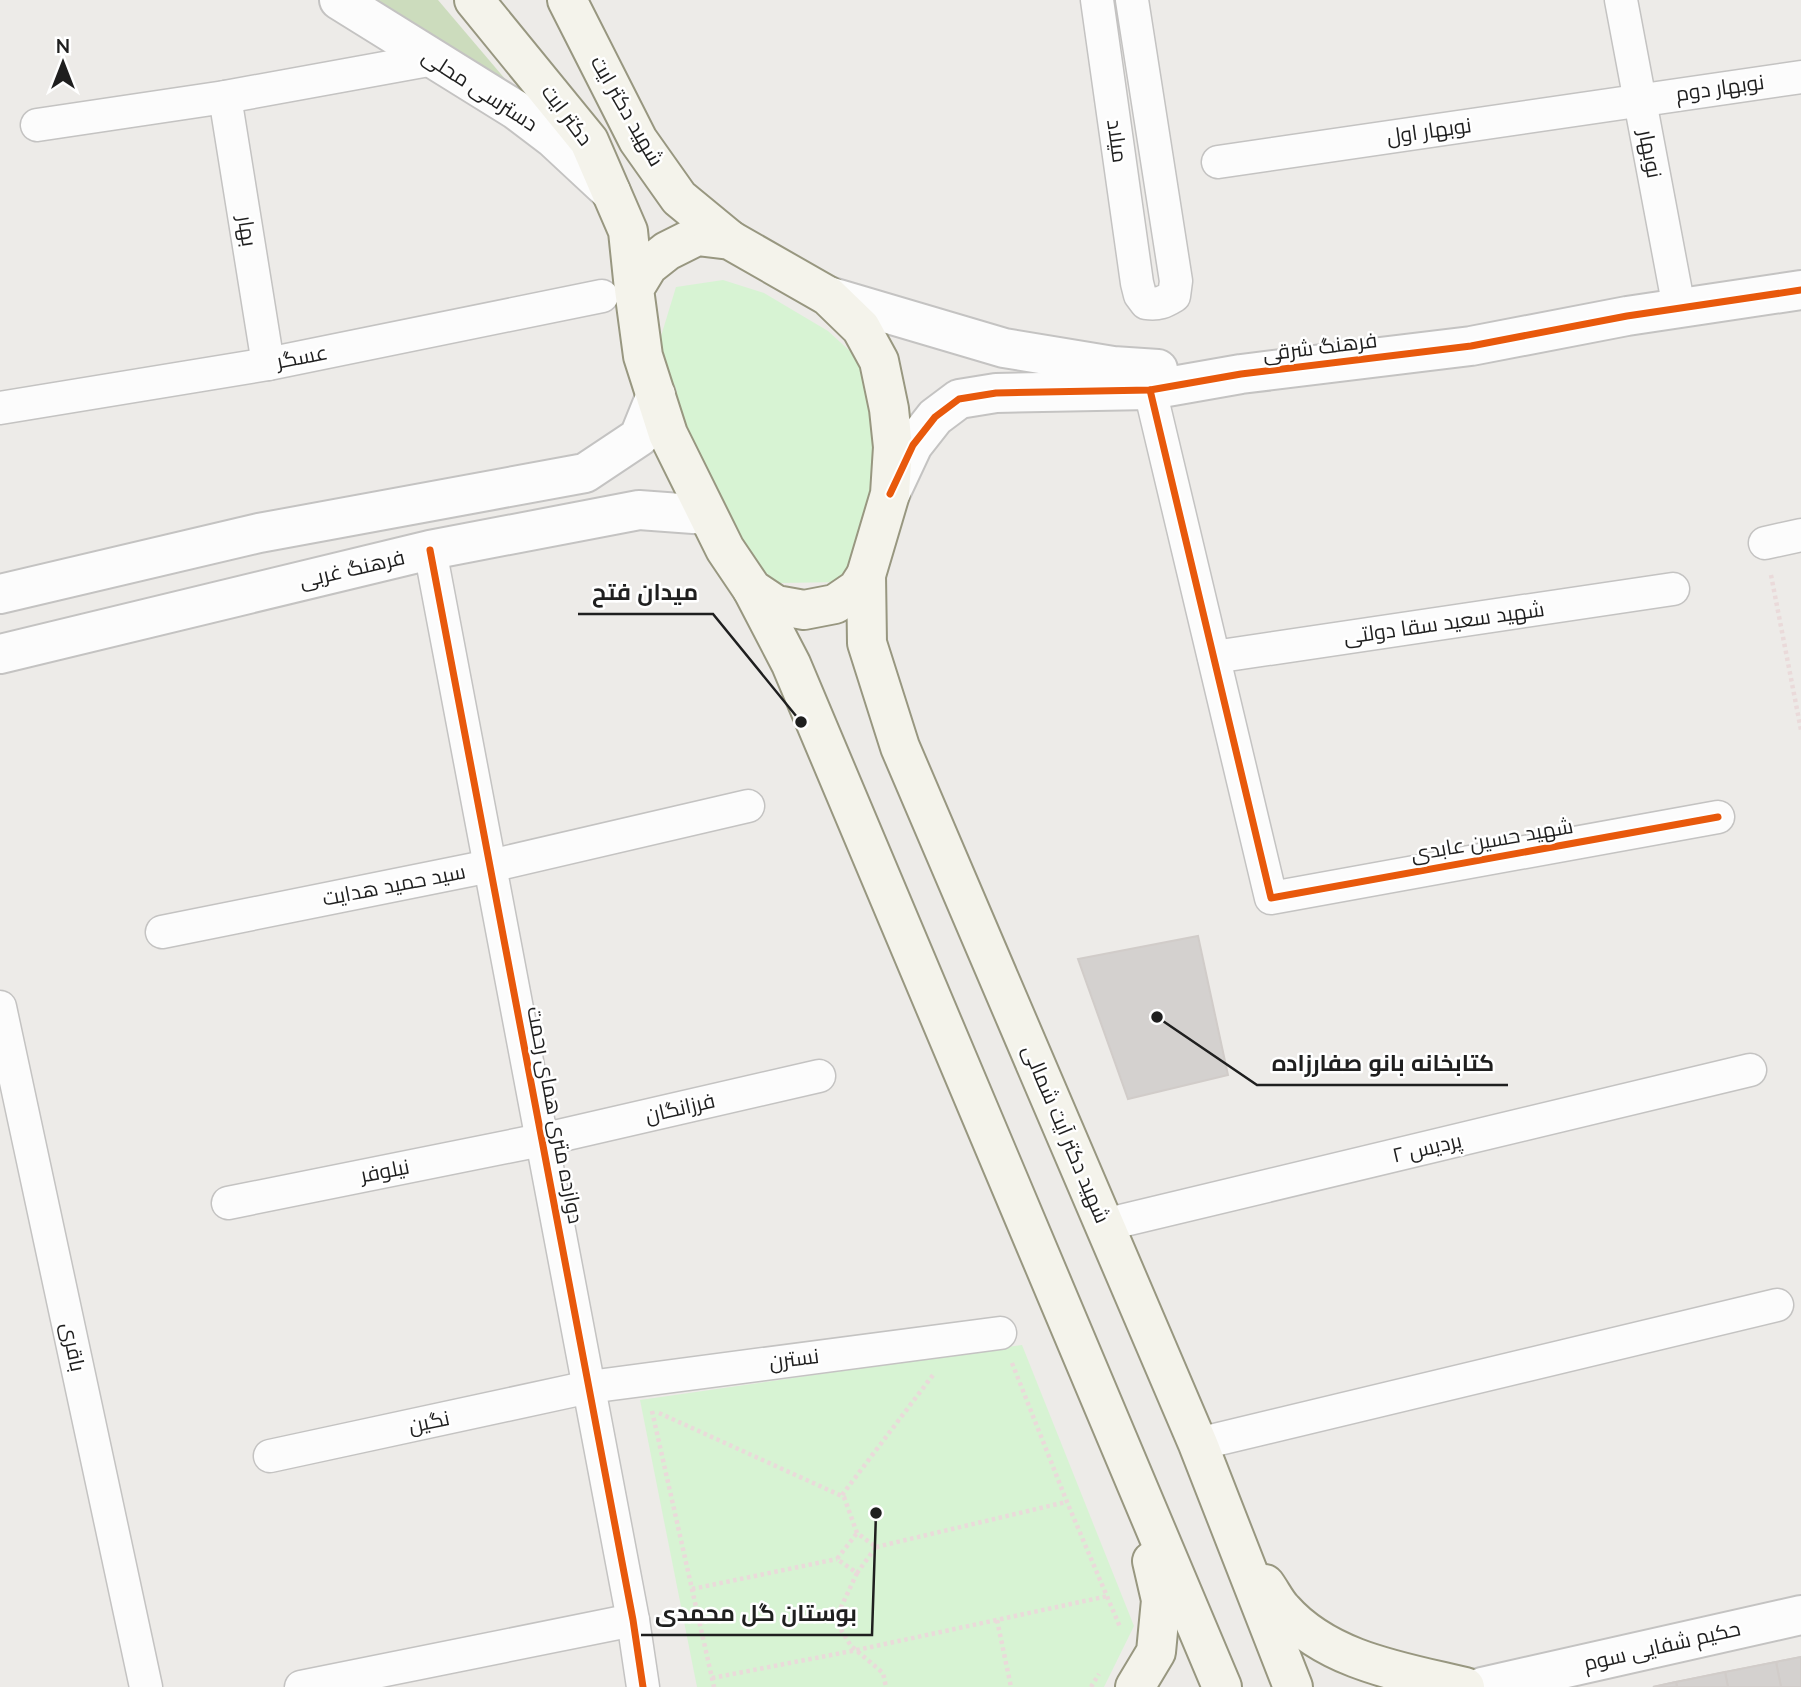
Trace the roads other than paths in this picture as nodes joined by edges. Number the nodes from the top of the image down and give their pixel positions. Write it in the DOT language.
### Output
graph roads {
  1 [pos="339,0"];
  2 [pos="474,0"];
  3 [pos="567,0"];
  4 [pos="1097,0"];
  5 [pos="1132,0"];
  6 [pos="1621,0"];
  7 [pos="434,59"];
  8 [pos="1801,77"];
  9 [pos="225,97"];
  10 [pos="1640,100"];
  11 [pos="37,125"];
  12 [pos="1218,162"];
  13 [pos="611,192"];
  14 [pos="730,240"];
  15 [pos="1801,289"];
  16 [pos="618,292"];
  17 [pos="828,296"];
  18 [pos="1679,308"];
  19 [pos="268,364"];
  20 [pos="1241,374"];
  21 [pos="1150,390"];
  22 [pos="656,395"];
  23 [pos="0,408"];
  24 [pos="890,494"];
  25 [pos="707,515"];
  26 [pos="1801,535"];
  27 [pos="1765,543"];
  28 [pos="430,551"];
  29 [pos="866,575"];
  30 [pos="752,589"];
  31 [pos="1673,589"];
  32 [pos="0,594"];
  33 [pos="0,654"];
  34 [pos="1214,657"];
  35 [pos="748,806"];
  36 [pos="1718,817"];
  37 [pos="490,866"];
  38 [pos="162,932"];
  39 [pos="0,1007"];
  40 [pos="1750,1070"];
  41 [pos="819,1076"];
  42 [pos="541,1140"];
  43 [pos="229,1203"];
  44 [pos="1104,1225"];
  45 [pos="1777,1305"];
  46 [pos="1000,1333"];
  47 [pos="589,1387"];
  48 [pos="1198,1444"];
  49 [pos="270,1456"];
  50 [pos="1130,1470"];
  51 [pos="1239,1545"];
  52 [pos="1801,1615"];
  53 [pos="633,1620"];
  54 [pos="146,1687"];
  55 [pos="301,1687"];
  56 [pos="643,1687"];
  57 [pos="1135,1687"];
  58 [pos="1222,1687"];
  59 [pos="1293,1687"];
  60 [pos="1465,1687"];
  61 [pos="1482,1687"];
  1 -- 7 [label="street, دسترسی محلی"];
  2 -- 13 [label="main road, دکتر ایت"];
  3 -- 14 [label="main road, شهید دکتر ایت"];
  4 -- 5 [label="street, میلاد"];
  6 -- 10 [label="street, نوبهار"];
  7 -- 9 [label="street"];
  7 -- 13 [label="street, دسترسی محلی"];
  8 -- 10 [label="street, نوبهار دوم"];
  9 -- 11 [label="street"];
  9 -- 19 [label="street, بهار"];
  10 -- 12 [label="street, نوبهار اول"];
  10 -- 18 [label="street, نوبهار"];
  13 -- 16 [label="main road, دکتر ایت"];
  14 -- 16 [label="main road"];
  14 -- 17 [label="main road"];
  15 -- 18 [label="street, فرهنگ شرقی"];
  16 -- 19 [label="street, عسگر"];
  16 -- 22 [label="main road, دکتر ایت"];
  17 -- 20 [label="street, فرهنگ شرقی"];
  17 -- 24 [label="main road"];
  18 -- 20 [label="street, فرهنگ شرقی"];
  19 -- 23 [label="street, عسگر"];
  20 -- 21 [label="street, فرهنگ شرقی"];
  21 -- 24 [label="street, فرهنگ شرقی"];
  21 -- 34 [label="street"];
  22 -- 25 [label="main road, دکتر ایت"];
  22 -- 32 [label="street"];
  24 -- 29 [label="main road"];
  25 -- 28 [label="street, فرهنگ غربی"];
  25 -- 30 [label="main road, دکتر ایت"];
  26 -- 27 [label="street"];
  28 -- 33 [label="street, فرهنگ غربی"];
  28 -- 37 [label="street, دوازده متری همای رحمت"];
  29 -- 30 [label="main road"];
  29 -- 44 [label="main road, شهید دکتر آیت شمالی"];
  30 -- 50 [label="main road"];
  31 -- 34 [label="street, شهید سعید سقا دولتی"];
  34 -- 36 [label="street, شهید حسین عابدی"];
  35 -- 37 [label="street, سید حمید هدایت"];
  37 -- 38 [label="street, سید حمید هدایت"];
  37 -- 42 [label="street, دوازده متری همای رحمت"];
  39 -- 54 [label="street, باقری"];
  40 -- 44 [label="street, پردیس ۲"];
  41 -- 42 [label="street, فرزانگان"];
  42 -- 43 [label="street, نیلوفر"];
  42 -- 47 [label="street, دوازده متری همای رحمت"];
  44 -- 48 [label="main road, شهید دکتر آیت شمالی"];
  45 -- 48 [label="street"];
  46 -- 47 [label="street, نسترن"];
  47 -- 49 [label="street, نگین"];
  47 -- 53 [label="street, دوازده متری همای رحمت"];
  48 -- 51 [label="main road, شهید دکتر آیت شمالی"];
  50 -- 57 [label="main road"];
  50 -- 58 [label="main road"];
  51 -- 59 [label="main road, شهید دکتر آیت شمالی"];
  51 -- 60 [label="main road"];
  52 -- 61 [label="street, حکیم شفایی سوم"];
  53 -- 55 [label="street"];
  53 -- 56 [label="street, دوازده متری همای رحمت"];
}
